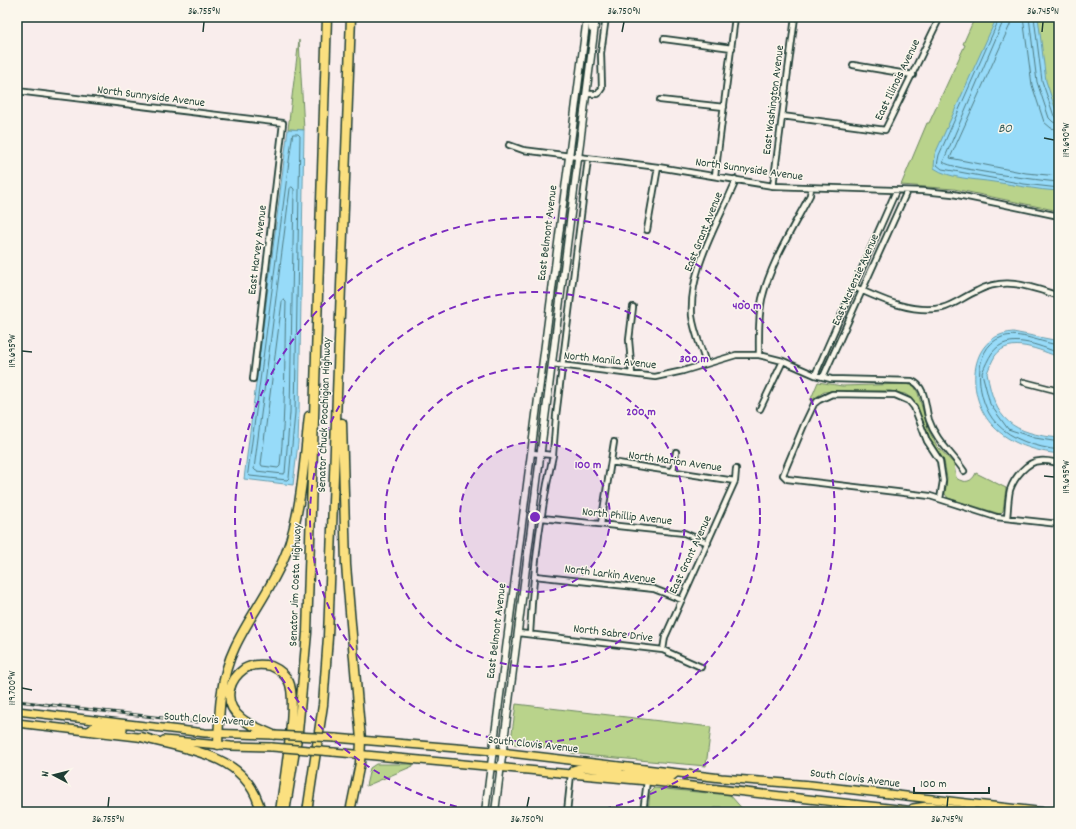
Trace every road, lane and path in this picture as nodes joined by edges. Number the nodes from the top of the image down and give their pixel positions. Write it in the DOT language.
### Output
graph roads {
  1 [pos="327,17"];
  2 [pos="351,17"];
  3 [pos="587,17"];
  4 [pos="592,17"];
  5 [pos="596,17"];
  6 [pos="606,17"];
  7 [pos="735,17"];
  8 [pos="795,17"];
  9 [pos="930,17"];
  10 [pos="939,18"];
  11 [pos="664,39"];
  12 [pos="593,40"];
  13 [pos="732,48"];
  14 [pos="853,65"];
  15 [pos="912,75"];
  16 [pos="17,91"];
  17 [pos="587,94"];
  18 [pos="660,100"];
  19 [pos="724,107"];
  20 [pos="782,116"];
  21 [pos="283,123"];
  22 [pos="509,145"];
  23 [pos="569,156"];
  24 [pos="578,157"];
  25 [pos="588,159"];
  26 [pos="658,167"];
  27 [pos="715,176"];
  28 [pos="735,179"];
  29 [pos="773,186"];
  30 [pos="811,188"];
  31 [pos="896,191"];
  32 [pos="907,191"];
  33 [pos="1059,216"];
  34 [pos="647,230"];
  35 [pos="854,287"];
  36 [pos="862,290"];
  37 [pos="1059,296"];
  38 [pos="633,308"];
  39 [pos="758,354"];
  40 [pos="339,356"];
  41 [pos="316,357"];
  42 [pos="783,360"];
  43 [pos="552,364"];
  44 [pos="706,364"];
  45 [pos="562,366"];
  46 [pos="632,374"];
  47 [pos="815,375"];
  48 [pos="822,377"];
  49 [pos="253,379"];
  50 [pos="1024,382"];
  51 [pos="1059,391"];
  52 [pos="760,409"];
  53 [pos="614,442"];
  54 [pos="676,452"];
  55 [pos="531,453"];
  56 [pos="540,454"];
  57 [pos="553,455"];
  58 [pos="611,462"];
  59 [pos="1059,463"];
  60 [pos="736,469"];
  61 [pos="964,471"];
  62 [pos="673,472"];
  63 [pos="735,481"];
  64 [pos="940,499"];
  65 [pos="542,518"];
  66 [pos="1007,518"];
  67 [pos="601,524"];
  68 [pos="1059,524"];
  69 [pos="708,542"];
  70 [pos="535,576"];
  71 [pos="682,600"];
  72 [pos="518,633"];
  73 [pos="530,634"];
  74 [pos="663,650"];
  75 [pos="701,667"];
  76 [pos="17,711"];
  77 [pos="17,723"];
  78 [pos="169,729"];
  79 [pos="89,731"];
  80 [pos="218,734"];
  81 [pos="274,735"];
  82 [pos="141,737"];
  83 [pos="361,740"];
  84 [pos="218,745"];
  85 [pos="493,751"];
  86 [pos="502,752"];
  87 [pos="360,754"];
  88 [pos="491,766"];
  89 [pos="500,767"];
  90 [pos="635,768"];
  91 [pos="676,773"];
  92 [pos="571,774"];
  93 [pos="604,777"];
  94 [pos="647,782"];
  95 [pos="972,804"];
  96 [pos="901,809"];
  97 [pos="261,812"];
  98 [pos="280,812"];
  99 [pos="285,812"];
  100 [pos="307,812"];
  101 [pos="350,812"];
  102 [pos="485,812"];
  103 [pos="495,812"];
  104 [pos="567,812"];
  105 [pos="643,812"];
  106 [pos="924,812"];
  107 [pos="1045,812"];
  1 -- 41 [label="highway, Senator Chuck Poochigian Highway"];
  2 -- 40 [label="highway, Senator Chuck Poochigian Highway"];
  3 -- 23 [label="street, East Belmont Avenue"];
  4 -- 12 [label="street"];
  5 -- 12 [label="street, East Belmont Avenue"];
  6 -- 17 [label="street"];
  7 -- 13 [label="street, East Grant Avenue"];
  8 -- 20 [label="street, East Washington Avenue"];
  9 -- 10 [label="street"];
  10 -- 15 [label="street, East Illinois Avenue"];
  11 -- 13 [label="street"];
  12 -- 17 [label="street, East Belmont Avenue"];
  13 -- 19 [label="street, East Grant Avenue"];
  14 -- 15 [label="street"];
  15 -- 20 [label="street, East Illinois Avenue"];
  16 -- 21 [label="street, North Sunnyside Avenue"];
  17 -- 24 [label="street, East Belmont Avenue"];
  18 -- 19 [label="street"];
  19 -- 27 [label="street, East Grant Avenue"];
  20 -- 29 [label="street, East Washington Avenue"];
  21 -- 49 [label="street, East Harvey Avenue"];
  22 -- 23 [label="street, North Sunnyside Avenue"];
  23 -- 24 [label="street, North Sunnyside Avenue"];
  23 -- 55 [label="street, East Belmont Avenue"];
  24 -- 25 [label="street, North Sunnyside Avenue"];
  24 -- 43 [label="street, East Belmont Avenue"];
  25 -- 26 [label="street, North Sunnyside Avenue"];
  25 -- 45 [label="street"];
  26 -- 27 [label="street, North Sunnyside Avenue"];
  26 -- 34 [label="street"];
  27 -- 28 [label="street, North Sunnyside Avenue"];
  28 -- 29 [label="street, North Sunnyside Avenue"];
  28 -- 44 [label="street, East Grant Avenue"];
  29 -- 30 [label="street, North Sunnyside Avenue"];
  30 -- 31 [label="street, North Sunnyside Avenue"];
  30 -- 39 [label="street"];
  31 -- 32 [label="street, North Sunnyside Avenue"];
  31 -- 35 [label="street, East McKenzie Avenue"];
  32 -- 33 [label="street, North Sunnyside Avenue"];
  32 -- 36 [label="street, East McKenzie Avenue"];
  35 -- 36 [label="street"];
  35 -- 47 [label="street, East McKenzie Avenue"];
  36 -- 37 [label="street"];
  36 -- 48 [label="street, East McKenzie Avenue"];
  38 -- 46 [label="street"];
  39 -- 42 [label="street, North Manila Avenue"];
  39 -- 44 [label="street, North Manila Avenue"];
  40 -- 83 [label="highway"];
  40 -- 100 [label="highway, Senator Chuck Poochigian Highway"];
  41 -- 80 [label="highway"];
  41 -- 99 [label="highway, Senator Jim Costa Highway"];
  42 -- 47 [label="street, North Manila Avenue"];
  42 -- 52 [label="street"];
  43 -- 45 [label="street, North Manila Avenue"];
  43 -- 56 [label="street, East Belmont Avenue"];
  44 -- 46 [label="street, North Manila Avenue"];
  45 -- 46 [label="street, North Manila Avenue"];
  45 -- 57 [label="street"];
  47 -- 48 [label="street, North Manila Avenue"];
  48 -- 61 [label="street, North Manila Avenue"];
  50 -- 51 [label="street"];
  53 -- 58 [label="street"];
  54 -- 62 [label="street"];
  55 -- 56 [label="street"];
  55 -- 85 [label="street, East Belmont Avenue"];
  56 -- 57 [label="street"];
  56 -- 72 [label="street, East Belmont Avenue"];
  57 -- 65 [label="street"];
  58 -- 62 [label="street, North Marion Avenue"];
  58 -- 67 [label="street"];
  59 -- 66 [label="street"];
  60 -- 63 [label="street, East Grant Avenue"];
  62 -- 63 [label="street, North Marion Avenue"];
  63 -- 69 [label="street, East Grant Avenue"];
  64 -- 64 [label="street"];
  64 -- 66 [label="street"];
  65 -- 67 [label="street, North Phillip Avenue"];
  65 -- 70 [label="street"];
  66 -- 68 [label="street"];
  67 -- 69 [label="street, North Phillip Avenue"];
  69 -- 71 [label="street, East Grant Avenue"];
  70 -- 71 [label="street, North Larkin Avenue"];
  70 -- 73 [label="street"];
  71 -- 74 [label="street, East Grant Avenue"];
  72 -- 73 [label="street, North Sabre Drive"];
  72 -- 86 [label="street, East Belmont Avenue"];
  73 -- 74 [label="street, North Sabre Drive"];
  74 -- 75 [label="street, North Sabre Drive"];
  76 -- 78 [label="main road, South Clovis Avenue"];
  77 -- 79 [label="main road, South Clovis Avenue"];
  78 -- 79 [label="main road"];
  78 -- 80 [label="main road, South Clovis Avenue"];
  79 -- 82 [label="main road, South Clovis Avenue"];
  80 -- 81 [label="main road, South Clovis Avenue"];
  80 -- 84 [label="highway"];
  81 -- 83 [label="main road, South Clovis Avenue, bridge"];
  81 -- 98 [label="highway"];
  82 -- 84 [label="main road, South Clovis Avenue"];
  82 -- 97 [label="highway"];
  83 -- 85 [label="main road, South Clovis Avenue"];
  83 -- 87 [label="highway"];
  84 -- 87 [label="main road, South Clovis Avenue, bridge"];
  85 -- 86 [label="main road, South Clovis Avenue"];
  85 -- 88 [label="street, East Belmont Avenue"];
  86 -- 89 [label="street, East Belmont Avenue"];
  86 -- 90 [label="main road, South Clovis Avenue"];
  87 -- 88 [label="main road, South Clovis Avenue"];
  87 -- 101 [label="highway"];
  88 -- 89 [label="main road, South Clovis Avenue"];
  88 -- 102 [label="street, East Belmont Avenue"];
  89 -- 92 [label="main road, South Clovis Avenue"];
  89 -- 103 [label="street, East Belmont Avenue"];
  90 -- 91 [label="main road, South Clovis Avenue"];
  90 -- 92 [label="main road"];
  91 -- 93 [label="main road"];
  91 -- 95 [label="main road, South Clovis Avenue"];
  92 -- 93 [label="main road, South Clovis Avenue"];
  92 -- 104 [label="street"];
  93 -- 94 [label="main road, South Clovis Avenue"];
  94 -- 96 [label="main road, South Clovis Avenue"];
  94 -- 105 [label="street"];
  95 -- 96 [label="main road"];
  95 -- 107 [label="main road, South Clovis Avenue"];
  96 -- 106 [label="main road, South Clovis Avenue"];
}
